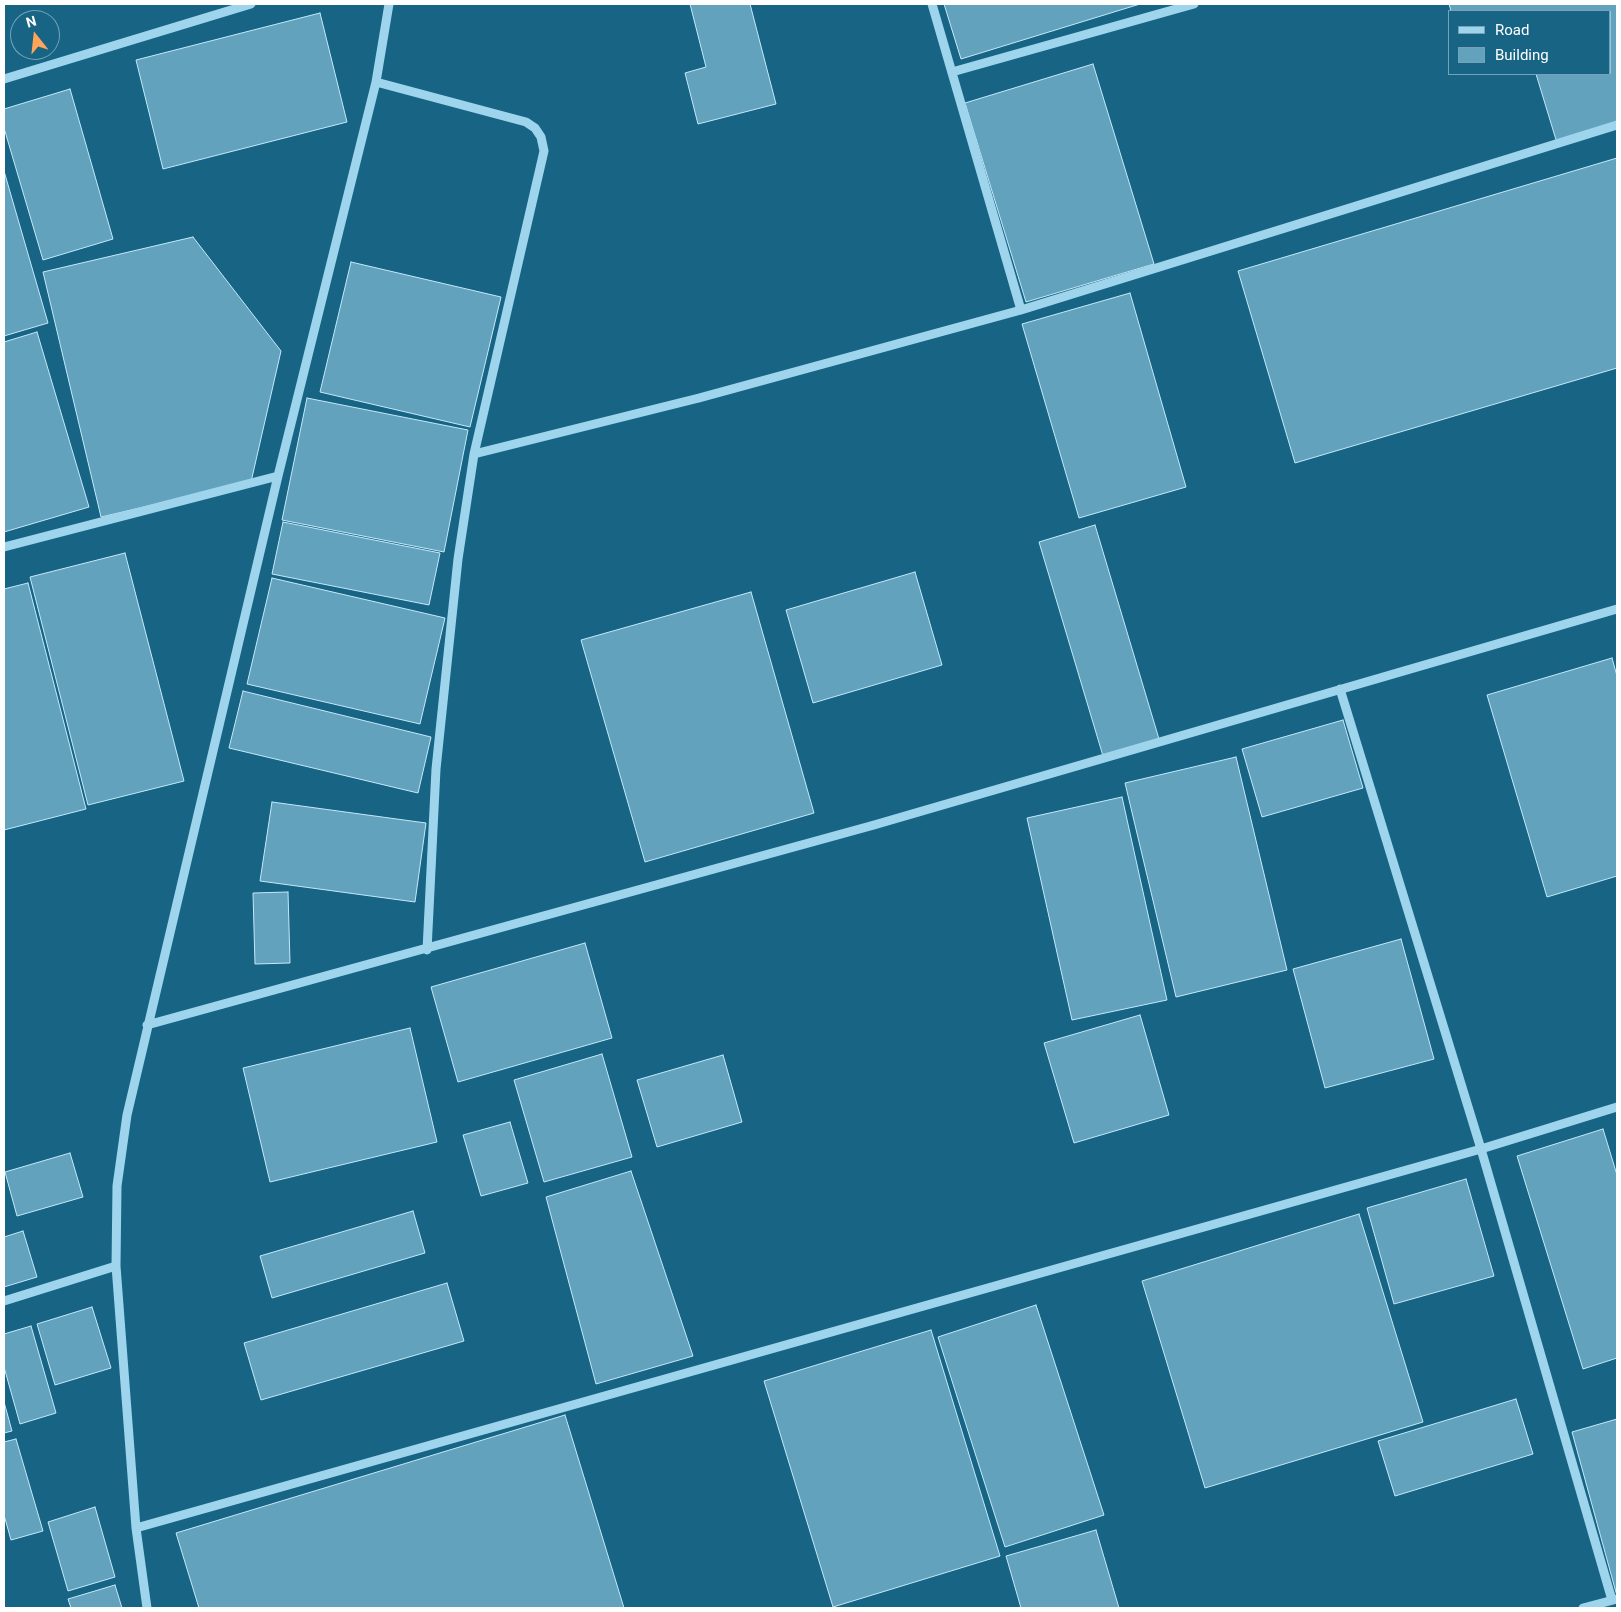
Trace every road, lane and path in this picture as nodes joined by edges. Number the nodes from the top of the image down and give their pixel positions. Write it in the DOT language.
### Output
graph roads {
  1 [pos="251,4"];
  2 [pos="389,4"];
  3 [pos="932,4"];
  4 [pos="1194,4"];
  5 [pos="952,72"];
  6 [pos="4,79"];
  7 [pos="376,82"];
  8 [pos="1617,125"];
  9 [pos="1020,310"];
  10 [pos="474,454"];
  11 [pos="278,476"];
  12 [pos="4,547"];
  13 [pos="1617,610"];
  14 [pos="1340,689"];
  15 [pos="427,950"];
  16 [pos="147,1025"];
  17 [pos="1617,1107"];
  18 [pos="1481,1149"];
  19 [pos="116,1266"];
  20 [pos="4,1301"];
  21 [pos="136,1528"];
  22 [pos="1615,1599"];
  23 [pos="147,1608"];
  24 [pos="1583,1608"];
  1 -- 6 [label="street"];
  2 -- 7 [label="street"];
  3 -- 5 [label="street"];
  4 -- 5 [label="street"];
  5 -- 9 [label="street"];
  7 -- 10 [label="street"];
  7 -- 11 [label="street"];
  8 -- 9 [label="street"];
  9 -- 10 [label="street"];
  10 -- 15 [label="street"];
  11 -- 12 [label="street"];
  11 -- 16 [label="street"];
  13 -- 14 [label="street"];
  14 -- 15 [label="street"];
  14 -- 18 [label="street"];
  15 -- 16 [label="street"];
  16 -- 19 [label="street"];
  17 -- 18 [label="street"];
  18 -- 21 [label="street"];
  18 -- 22 [label="street"];
  19 -- 20 [label="street"];
  19 -- 21 [label="street"];
  21 -- 23 [label="street"];
  22 -- 24 [label="street"];
}
